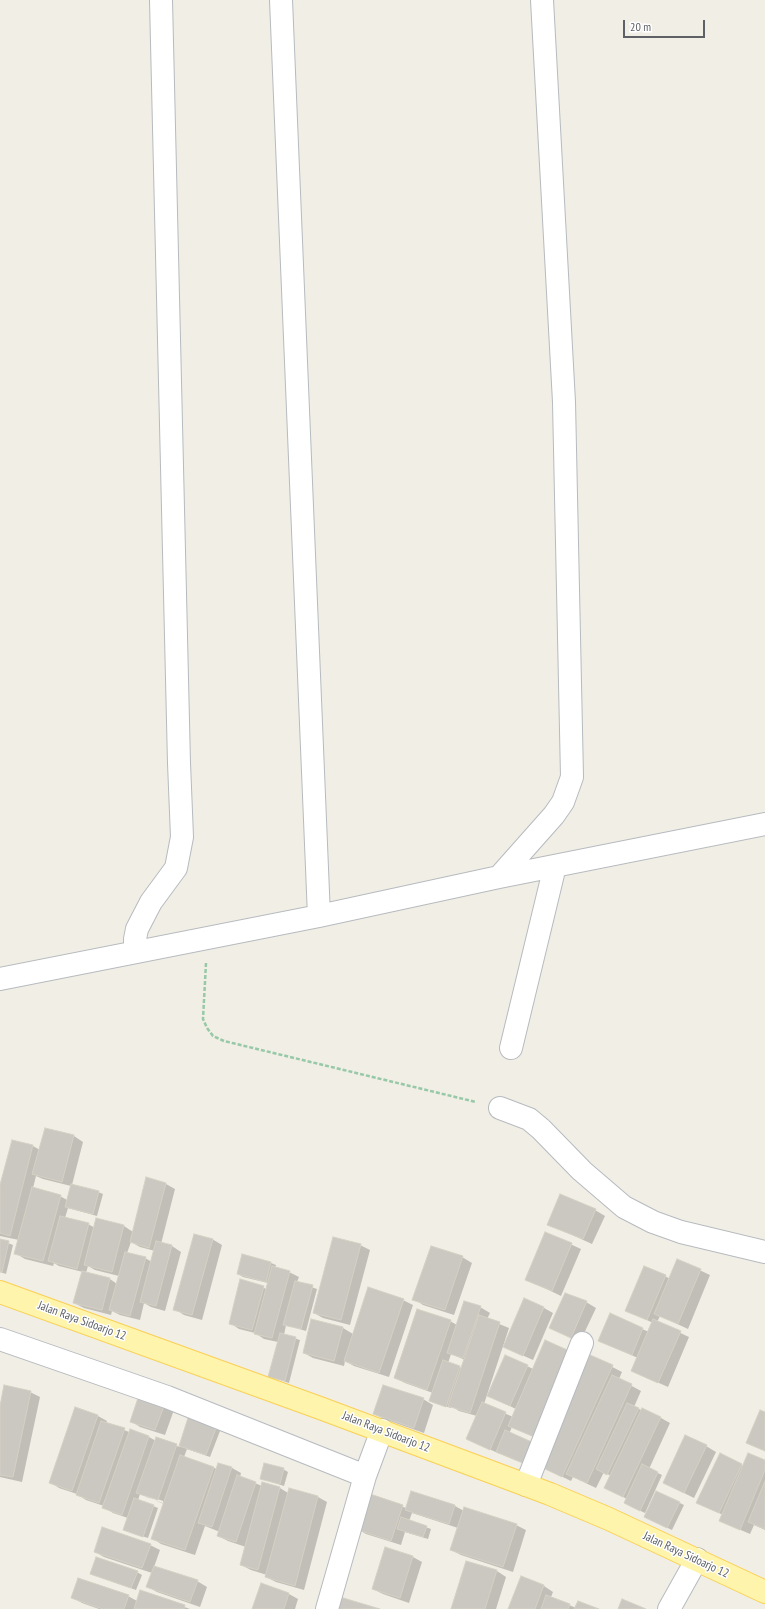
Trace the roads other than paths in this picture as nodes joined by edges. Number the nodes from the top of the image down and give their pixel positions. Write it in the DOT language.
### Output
graph roads {
  1 [pos="162,0"];
  2 [pos="281,0"];
  3 [pos="542,0"];
  4 [pos="765,824"];
  5 [pos="555,866"];
  6 [pos="499,877"];
  7 [pos="319,916"];
  8 [pos="135,952"];
  9 [pos="0,979"];
  10 [pos="511,1048"];
  11 [pos="500,1108"];
  12 [pos="765,1252"];
  13 [pos="0,1292"];
  14 [pos="0,1339"];
  15 [pos="582,1343"];
  16 [pos="379,1436"];
  17 [pos="368,1470"];
  18 [pos="526,1485"];
  19 [pos="694,1564"];
  20 [pos="765,1592"];
  21 [pos="673,1602"];
  22 [pos="327,1609"];
  1 -- 8 [label="street"];
  2 -- 7 [label="street"];
  3 -- 6 [label="street"];
  4 -- 5 [label="street"];
  5 -- 6 [label="street"];
  5 -- 10 [label="street"];
  6 -- 7 [label="street"];
  7 -- 8 [label="street"];
  8 -- 9 [label="street"];
  11 -- 12 [label="street"];
  13 -- 16 [label="main road, Jalan Raya Sidoarjo 12"];
  14 -- 17 [label="street"];
  15 -- 18 [label="street"];
  16 -- 17 [label="street"];
  16 -- 18 [label="main road, Jalan Raya Sidoarjo 12"];
  17 -- 22 [label="street"];
  18 -- 19 [label="main road, Jalan Raya Sidoarjo 12"];
  19 -- 20 [label="main road, Jalan Raya Sidoarjo 12"];
  19 -- 21 [label="street"];
}
